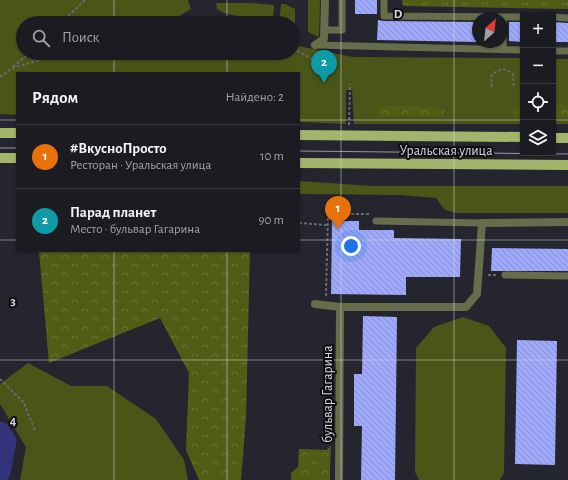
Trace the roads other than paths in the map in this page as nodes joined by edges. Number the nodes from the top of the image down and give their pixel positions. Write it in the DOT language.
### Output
graph roads {
  1 [pos="325,0"];
  2 [pos="342,0"];
  3 [pos="384,0"];
  4 [pos="472,17"];
  5 [pos="508,17"];
  6 [pos="520,17"];
  7 [pos="556,17"];
  8 [pos="568,18"];
  9 [pos="324,30"];
  10 [pos="314,45"];
  11 [pos="503,50"];
  12 [pos="520,50"];
  13 [pos="556,51"];
  14 [pos="568,51"];
  15 [pos="0,133"];
  16 [pos="16,133"];
  17 [pos="300,135"];
  18 [pos="520,137"];
  19 [pos="556,138"];
  20 [pos="568,138"];
  21 [pos="0,158"];
  22 [pos="16,158"];
  23 [pos="300,163"];
  24 [pos="568,164"];
  25 [pos="376,220"];
  26 [pos="568,222"];
  27 [pos="482,223"];
  28 [pos="505,275"];
  29 [pos="568,276"];
  30 [pos="315,304"];
  31 [pos="340,308"];
  32 [pos="339,480"];
  1 -- 9 [label="street"];
  2 -- 9 [label="lane"];
  3 -- 4 [label="lane"];
  5 -- 6 [label="lane"];
  7 -- 8 [label="lane"];
  9 -- 10 [label="street"];
  10 -- 11 [label="lane"];
  11 -- 12 [label="lane"];
  13 -- 14 [label="lane"];
  15 -- 16 [label="main road"];
  17 -- 18 [label="main road, Уральская улица"];
  19 -- 20 [label="main road"];
  21 -- 22 [label="main road"];
  23 -- 24 [label="main road, Уральская улица"];
  25 -- 27 [label="lane"];
  26 -- 27 [label="street"];
  27 -- 31 [label="street"];
  28 -- 29 [label="lane"];
  30 -- 31 [label="street"];
  31 -- 32 [label="street, бульвар Гагарина"];
}
